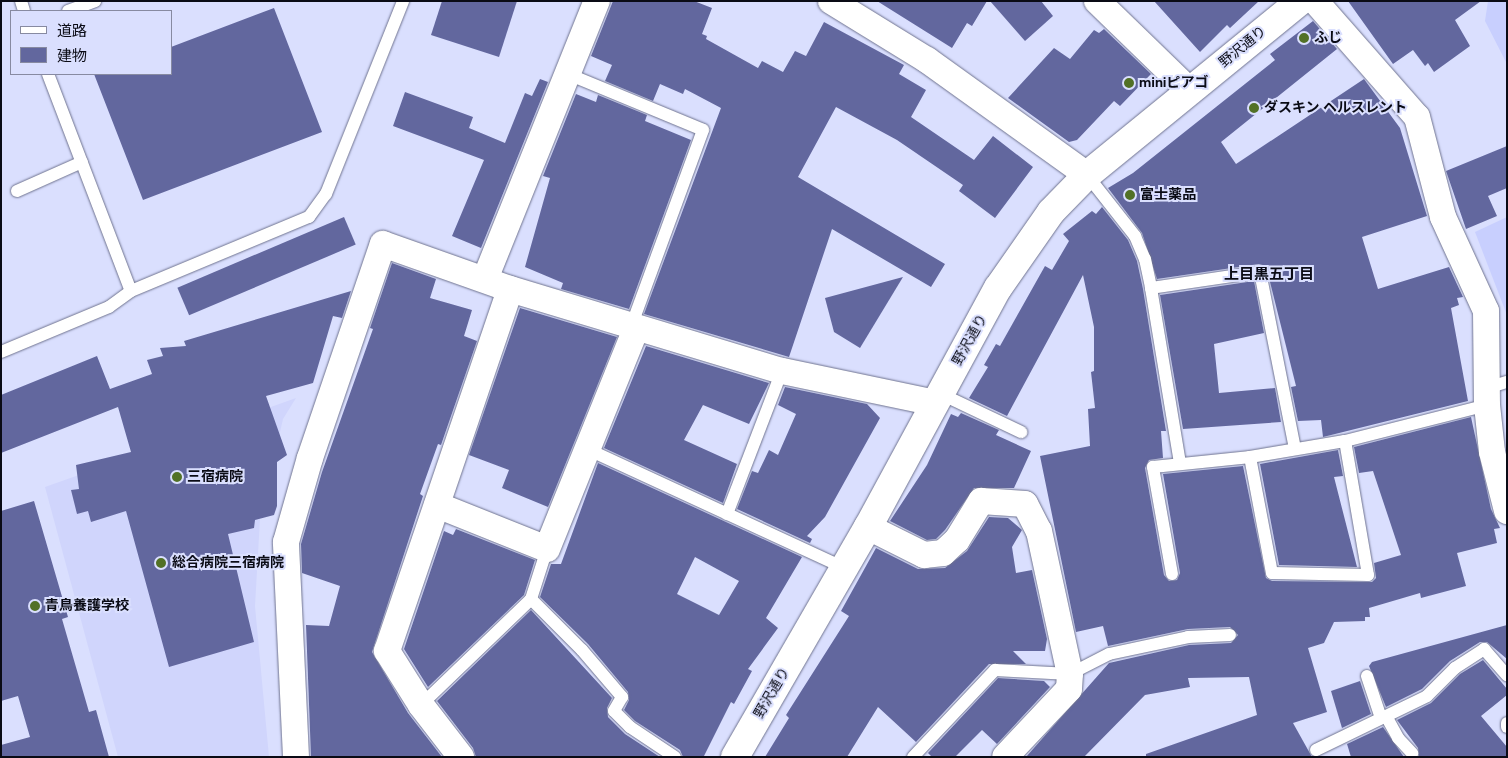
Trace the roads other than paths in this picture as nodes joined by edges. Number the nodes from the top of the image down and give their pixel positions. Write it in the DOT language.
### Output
graph roads {
  1 [pos="95,1"];
  2 [pos="403,1"];
  3 [pos="596,1"];
  4 [pos="831,1"];
  5 [pos="1097,1"];
  6 [pos="1300,1"];
  7 [pos="1315,1"];
  8 [pos="71,10"];
  9 [pos="568,74"];
  10 [pos="48,75"];
  11 [pos="1190,91"];
  12 [pos="82,162"];
  13 [pos="1087,175"];
  14 [pos="17,192"];
  15 [pos="485,279"];
  16 [pos="1151,288"];
  17 [pos="510,289"];
  18 [pos="131,291"];
  19 [pos="633,328"];
  20 [pos="1,352"];
  21 [pos="782,371"];
  22 [pos="1494,392"];
  23 [pos="938,398"];
  24 [pos="1021,432"];
  25 [pos="1345,441"];
  26 [pos="587,449"];
  27 [pos="1295,449"];
  28 [pos="1250,458"];
  29 [pos="1180,464"];
  30 [pos="1506,502"];
  31 [pos="437,505"];
  32 [pos="727,514"];
  33 [pos="868,527"];
  34 [pos="547,549"];
  35 [pos="845,568"];
  36 [pos="1172,574"];
  37 [pos="531,599"];
  38 [pos="1230,635"];
  39 [pos="1070,674"];
  40 [pos="1507,675"];
  41 [pos="1367,676"];
  42 [pos="421,706"];
  43 [pos="1383,717"];
  44 [pos="1316,750"];
  45 [pos="1412,753"];
  46 [pos="457,756"];
  47 [pos="296,757"];
  48 [pos="674,757"];
  49 [pos="735,757"];
  50 [pos="913,757"];
  51 [pos="1005,757"];
  1 -- 8 [label="lane"];
  2 -- 18 [label="lane"];
  3 -- 9 [label="street"];
  4 -- 13 [label="street"];
  5 -- 11 [label="street"];
  6 -- 11 [label="street, 野沢通り"];
  7 -- 22 [label="street"];
  9 -- 15 [label="street"];
  9 -- 19 [label="lane"];
  10 -- 12 [label="lane"];
  11 -- 13 [label="street, 野沢通り"];
  12 -- 14 [label="lane"];
  12 -- 18 [label="lane"];
  13 -- 16 [label="lane"];
  13 -- 23 [label="street, 野沢通り"];
  15 -- 17 [label="street"];
  15 -- 47 [label="street"];
  16 -- 27 [label="lane"];
  16 -- 29 [label="lane"];
  17 -- 19 [label="street"];
  17 -- 31 [label="street"];
  18 -- 20 [label="lane"];
  19 -- 21 [label="street"];
  19 -- 26 [label="street"];
  21 -- 23 [label="street"];
  21 -- 32 [label="lane"];
  22 -- 25 [label="lane"];
  22 -- 30 [label="street"];
  23 -- 24 [label="lane"];
  23 -- 33 [label="street, 野沢通り"];
  25 -- 27 [label="lane"];
  25 -- 28 [label="lane"];
  26 -- 32 [label="lane"];
  26 -- 34 [label="street"];
  27 -- 28 [label="lane"];
  28 -- 29 [label="lane"];
  29 -- 36 [label="lane"];
  31 -- 34 [label="street"];
  31 -- 42 [label="street"];
  32 -- 35 [label="lane"];
  33 -- 35 [label="street, 野沢通り"];
  33 -- 39 [label="street"];
  34 -- 37 [label="lane"];
  35 -- 49 [label="street, 野沢通り"];
  37 -- 42 [label="lane"];
  37 -- 48 [label="lane"];
  38 -- 39 [label="lane"];
  39 -- 50 [label="lane"];
  39 -- 51 [label="street"];
  40 -- 43 [label="lane"];
  41 -- 43 [label="lane"];
  42 -- 46 [label="street"];
  43 -- 44 [label="lane"];
  43 -- 45 [label="lane"];
}
